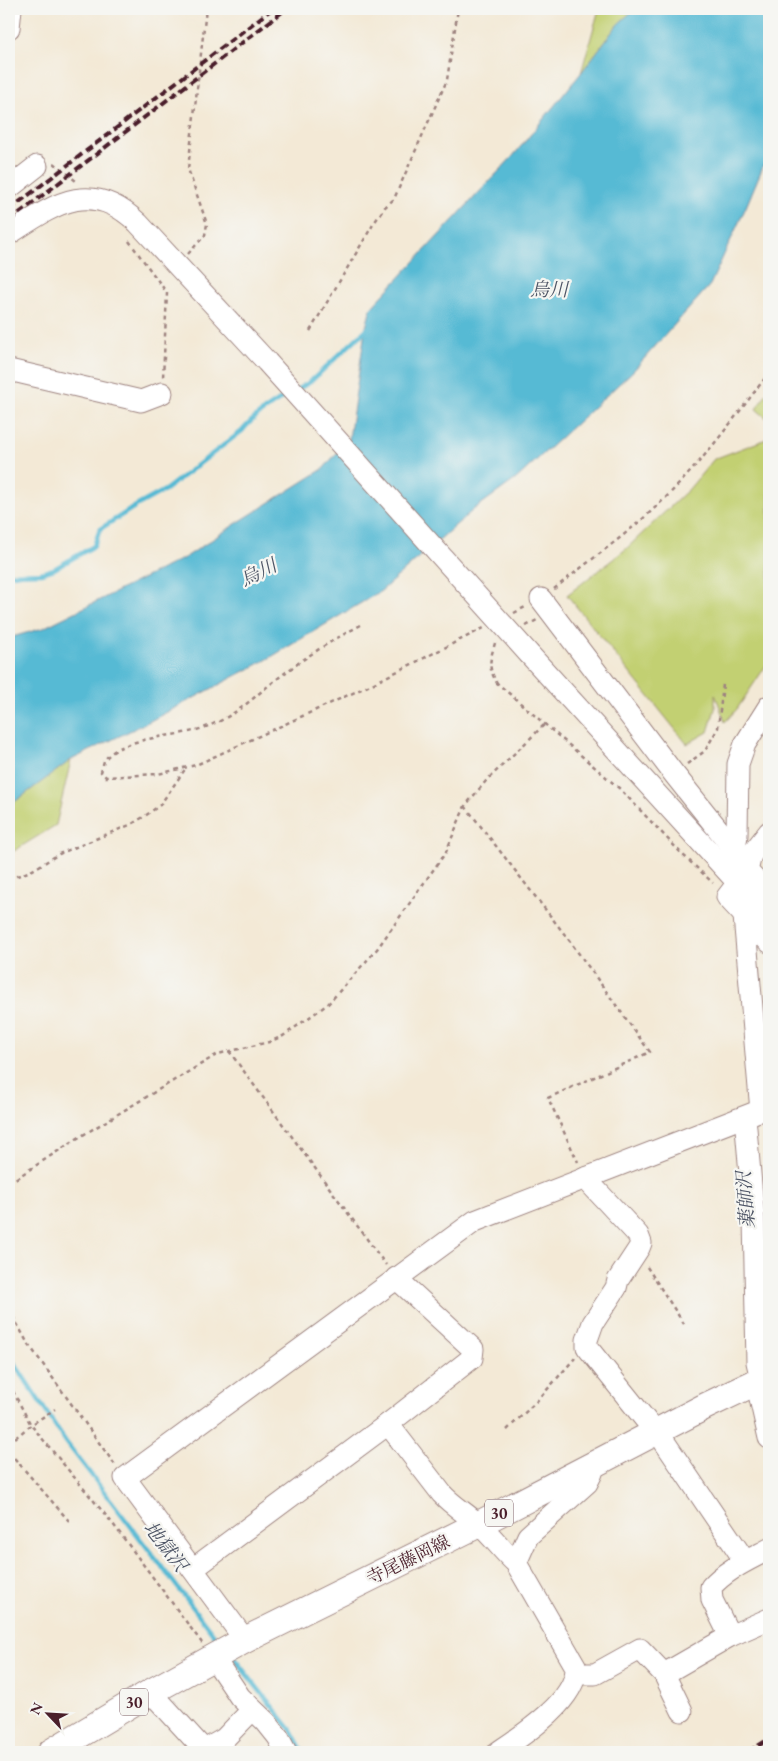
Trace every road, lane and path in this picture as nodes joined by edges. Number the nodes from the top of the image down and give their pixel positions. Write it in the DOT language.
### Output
graph roads {
  1 [pos="12,9"];
  2 [pos="206,9"];
  3 [pos="458,9"];
  4 [pos="9,28"];
  5 [pos="37,166"];
  6 [pos="9,188"];
  7 [pos="131,229"];
  8 [pos="9,234"];
  9 [pos="176,265"];
  10 [pos="310,331"];
  11 [pos="9,370"];
  12 [pos="769,373"];
  13 [pos="162,393"];
  14 [pos="546,606"];
  15 [pos="508,616"];
  16 [pos="492,624"];
  17 [pos="361,625"];
  18 [pos="519,630"];
  19 [pos="495,642"];
  20 [pos="723,684"];
  21 [pos="769,706"];
  22 [pos="545,724"];
  23 [pos="187,767"];
  24 [pos="674,774"];
  25 [pos="465,806"];
  26 [pos="750,857"];
  27 [pos="9,880"];
  28 [pos="769,894"];
  29 [pos="744,916"];
  30 [pos="769,917"];
  31 [pos="769,942"];
  32 [pos="229,1051"];
  33 [pos="758,1112"];
  34 [pos="585,1178"];
  35 [pos="9,1182"];
  36 [pos="637,1251"];
  37 [pos="396,1278"];
  38 [pos="9,1309"];
  39 [pos="686,1327"];
  40 [pos="587,1347"];
  41 [pos="762,1379"];
  42 [pos="9,1384"];
  43 [pos="55,1409"];
  44 [pos="388,1424"];
  45 [pos="30,1425"];
  46 [pos="506,1430"];
  47 [pos="657,1431"];
  48 [pos="769,1438"];
  49 [pos="9,1443"];
  50 [pos="9,1452"];
  51 [pos="593,1464"];
  52 [pos="125,1478"];
  53 [pos="69,1521"];
  54 [pos="479,1524"];
  55 [pos="769,1549"];
  56 [pos="745,1562"];
  57 [pos="516,1563"];
  58 [pos="193,1570"];
  59 [pos="769,1618"];
  60 [pos="730,1636"];
  61 [pos="228,1649"];
  62 [pos="576,1674"];
  63 [pos="664,1674"];
  64 [pos="151,1692"];
  65 [pos="252,1710"];
  66 [pos="682,1711"];
  67 [pos="203,1751"];
  68 [pos="51,1752"];
  69 [pos="286,1752"];
  70 [pos="498,1752"];
  1 -- 4 [label="street"];
  2 -- 9 [label="path"];
  3 -- 10 [label="path"];
  5 -- 6 [label="street"];
  7 -- 8 [label="street"];
  7 -- 9 [label="street"];
  7 -- 13 [label="path"];
  9 -- 26 [label="street, bridge"];
  11 -- 13 [label="street"];
  12 -- 14 [label="path"];
  14 -- 15 [label="path"];
  14 -- 18 [label="path"];
  14 -- 24 [label="street"];
  16 -- 23 [label="path"];
  17 -- 23 [label="path"];
  19 -- 22 [label="path"];
  20 -- 24 [label="path"];
  21 -- 26 [label="street"];
  22 -- 25 [label="path"];
  22 -- 26 [label="path"];
  23 -- 27 [label="path"];
  24 -- 26 [label="street"];
  25 -- 32 [label="path"];
  25 -- 34 [label="path"];
  26 -- 28 [label="street"];
  26 -- 29 [label="street"];
  26 -- 30 [label="street"];
  29 -- 31 [label="street"];
  29 -- 33 [label="street"];
  32 -- 35 [label="path"];
  32 -- 37 [label="path"];
  33 -- 34 [label="street"];
  33 -- 41 [label="street"];
  34 -- 36 [label="street"];
  34 -- 37 [label="street"];
  36 -- 39 [label="path"];
  36 -- 40 [label="street"];
  37 -- 44 [label="street"];
  37 -- 52 [label="street"];
  38 -- 52 [label="path"];
  40 -- 46 [label="path"];
  40 -- 47 [label="street"];
  41 -- 47 [label="main road, 寺尾藤岡線 / 30"];
  41 -- 48 [label="street"];
  42 -- 45 [label="path"];
  43 -- 45 [label="path"];
  44 -- 54 [label="street"];
  44 -- 58 [label="street"];
  45 -- 49 [label="path"];
  45 -- 61 [label="path"];
  47 -- 51 [label="main road, 寺尾藤岡線 / 30"];
  47 -- 56 [label="street"];
  50 -- 53 [label="path"];
  51 -- 54 [label="main road, 寺尾藤岡線 / 30"];
  51 -- 57 [label="street"];
  52 -- 58 [label="street"];
  54 -- 57 [label="street"];
  54 -- 61 [label="main road, 寺尾藤岡線 / 30"];
  55 -- 56 [label="street"];
  56 -- 60 [label="street"];
  57 -- 62 [label="street"];
  58 -- 61 [label="street"];
  59 -- 60 [label="street"];
  60 -- 63 [label="street"];
  61 -- 64 [label="main road, 寺尾藤岡線 / 30"];
  61 -- 65 [label="street"];
  62 -- 63 [label="street"];
  62 -- 70 [label="street"];
  63 -- 66 [label="street"];
  64 -- 67 [label="street"];
  64 -- 68 [label="main road, 寺尾藤岡線 / 30"];
  65 -- 67 [label="street"];
  65 -- 69 [label="street"];
}
